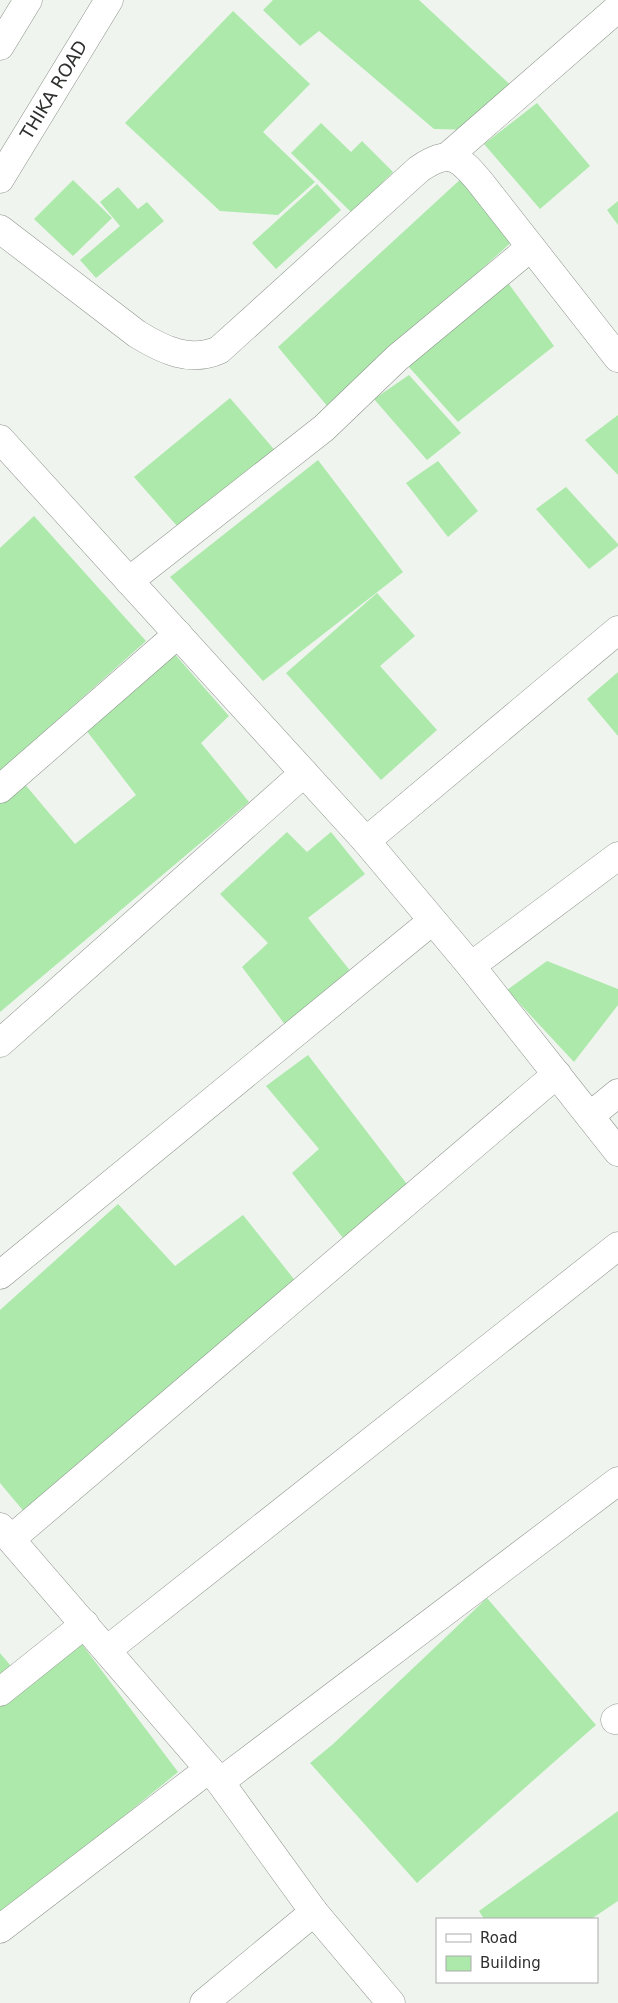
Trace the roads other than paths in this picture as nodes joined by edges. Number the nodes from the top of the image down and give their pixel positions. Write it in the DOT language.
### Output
graph roads {
  1 [pos="28,0"];
  2 [pos="108,0"];
  3 [pos="618,8"];
  4 [pos="0,46"];
  5 [pos="446,157"];
  6 [pos="0,179"];
  7 [pos="0,228"];
  8 [pos="531,247"];
  9 [pos="618,358"];
  10 [pos="0,439"];
  11 [pos="129,581"];
  12 [pos="618,630"];
  13 [pos="178,634"];
  14 [pos="304,773"];
  15 [pos="0,790"];
  16 [pos="366,841"];
  17 [pos="618,856"];
  18 [pos="432,920"];
  19 [pos="471,966"];
  20 [pos="0,1043"];
  21 [pos="557,1074"];
  22 [pos="618,1093"];
  23 [pos="590,1116"];
  24 [pos="618,1152"];
  25 [pos="618,1246"];
  26 [pos="0,1275"];
  27 [pos="618,1481"];
  28 [pos="5,1533"];
  29 [pos="84,1624"];
  30 [pos="107,1650"];
  31 [pos="0,1692"];
  32 [pos="215,1776"];
  33 [pos="314,1912"];
  34 [pos="0,1929"];
  35 [pos="204,2003"];
  36 [pos="391,2003"];
  1 -- 4 [label="main road"];
  2 -- 6 [label="main road, THIKA ROAD"];
  3 -- 5 [label="main road"];
  5 -- 7 [label="main road"];
  5 -- 8 [label="main road"];
  8 -- 9 [label="main road"];
  8 -- 11 [label="main road"];
  10 -- 11 [label="main road"];
  11 -- 13 [label="main road"];
  12 -- 16 [label="main road"];
  13 -- 14 [label="main road"];
  13 -- 15 [label="main road"];
  14 -- 16 [label="main road"];
  14 -- 20 [label="main road"];
  16 -- 18 [label="main road"];
  17 -- 19 [label="main road"];
  18 -- 19 [label="main road"];
  18 -- 26 [label="main road"];
  19 -- 21 [label="main road"];
  21 -- 23 [label="main road"];
  21 -- 28 [label="main road"];
  22 -- 23 [label="main road"];
  23 -- 24 [label="main road"];
  25 -- 30 [label="main road"];
  27 -- 32 [label="main road"];
  28 -- 29 [label="main road"];
  29 -- 30 [label="main road"];
  29 -- 31 [label="main road"];
  30 -- 32 [label="main road"];
  32 -- 33 [label="main road"];
  32 -- 34 [label="main road"];
  33 -- 35 [label="main road"];
  33 -- 36 [label="main road"];
}
